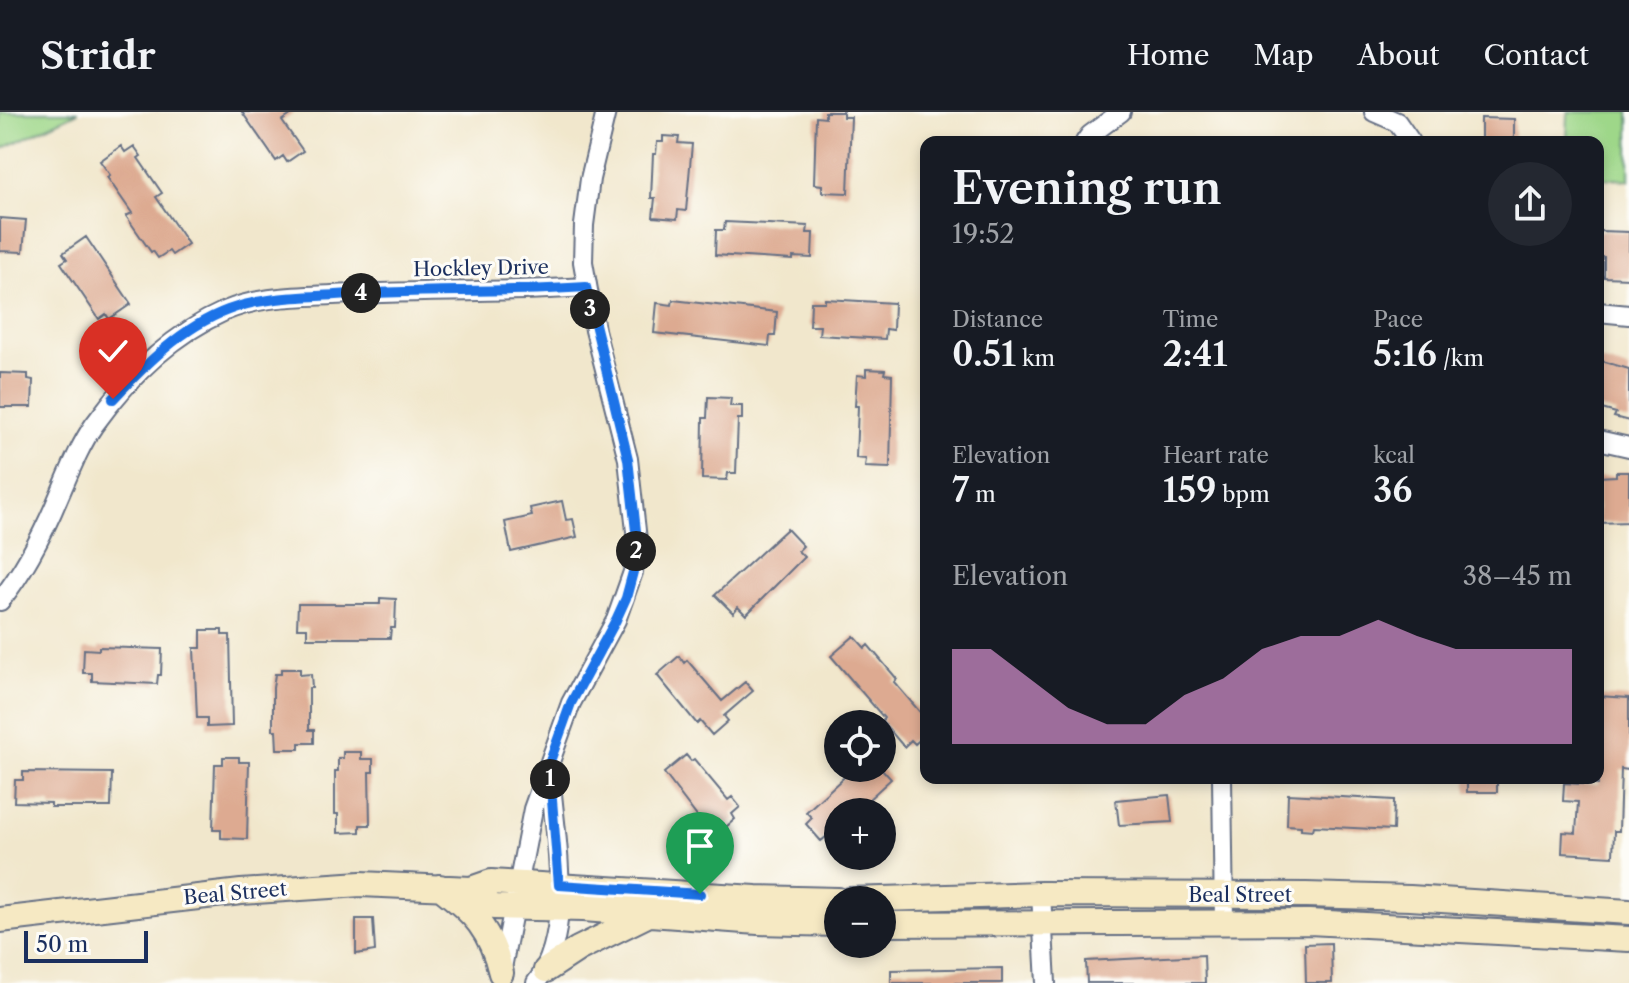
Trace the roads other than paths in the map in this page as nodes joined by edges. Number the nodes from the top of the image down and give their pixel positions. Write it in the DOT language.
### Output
graph roads {
  1 [pos="606,112"];
  2 [pos="1121,112"];
  3 [pos="1374,112"];
  4 [pos="1089,136"];
  5 [pos="1407,136"];
  6 [pos="586,287"];
  7 [pos="1604,313"];
  8 [pos="1629,315"];
  9 [pos="1604,441"];
  10 [pos="1629,447"];
  11 [pos="0,601"];
  12 [pos="549,764"];
  13 [pos="1222,784"];
  14 [pos="517,884"];
  15 [pos="440,887"];
  16 [pos="471,889"];
  17 [pos="1041,894"];
  18 [pos="1222,895"];
  19 [pos="559,897"];
  20 [pos="896,899"];
  21 [pos="824,900"];
  22 [pos="513,909"];
  23 [pos="1629,912"];
  24 [pos="648,915"];
  25 [pos="0,920"];
  26 [pos="1224,921"];
  27 [pos="1043,922"];
  28 [pos="824,923"];
  29 [pos="896,924"];
  30 [pos="1629,939"];
  31 [pos="541,976"];
  32 [pos="498,978"];
  33 [pos="1046,983"];
  1 -- 6 [label="street"];
  2 -- 4 [label="street"];
  3 -- 5 [label="street"];
  6 -- 11 [label="street, Hockley Drive"];
  6 -- 12 [label="street"];
  7 -- 8 [label="street"];
  9 -- 10 [label="street"];
  12 -- 14 [label="street"];
  12 -- 19 [label="street"];
  13 -- 18 [label="street"];
  14 -- 16 [label="street, Beal Street"];
  14 -- 19 [label="street, Beal Street"];
  14 -- 22 [label="street"];
  15 -- 16 [label="street, Beal Street"];
  15 -- 25 [label="street, Beal Street"];
  15 -- 32 [label="street"];
  16 -- 22 [label="street, Beal Street"];
  17 -- 18 [label="street, Beal Street"];
  17 -- 20 [label="street, Beal Street"];
  17 -- 27 [label="street"];
  18 -- 23 [label="street, Beal Street"];
  18 -- 26 [label="street"];
  19 -- 21 [label="street, Beal Street"];
  19 -- 22 [label="street, Beal Street"];
  19 -- 24 [label="street, Beal Street"];
  19 -- 31 [label="street"];
  22 -- 32 [label="street"];
  24 -- 28 [label="street, Beal Street"];
  24 -- 31 [label="street"];
  26 -- 27 [label="street, Beal Street"];
  26 -- 30 [label="street, Beal Street"];
  27 -- 29 [label="street, Beal Street"];
  27 -- 33 [label="street"];
}
